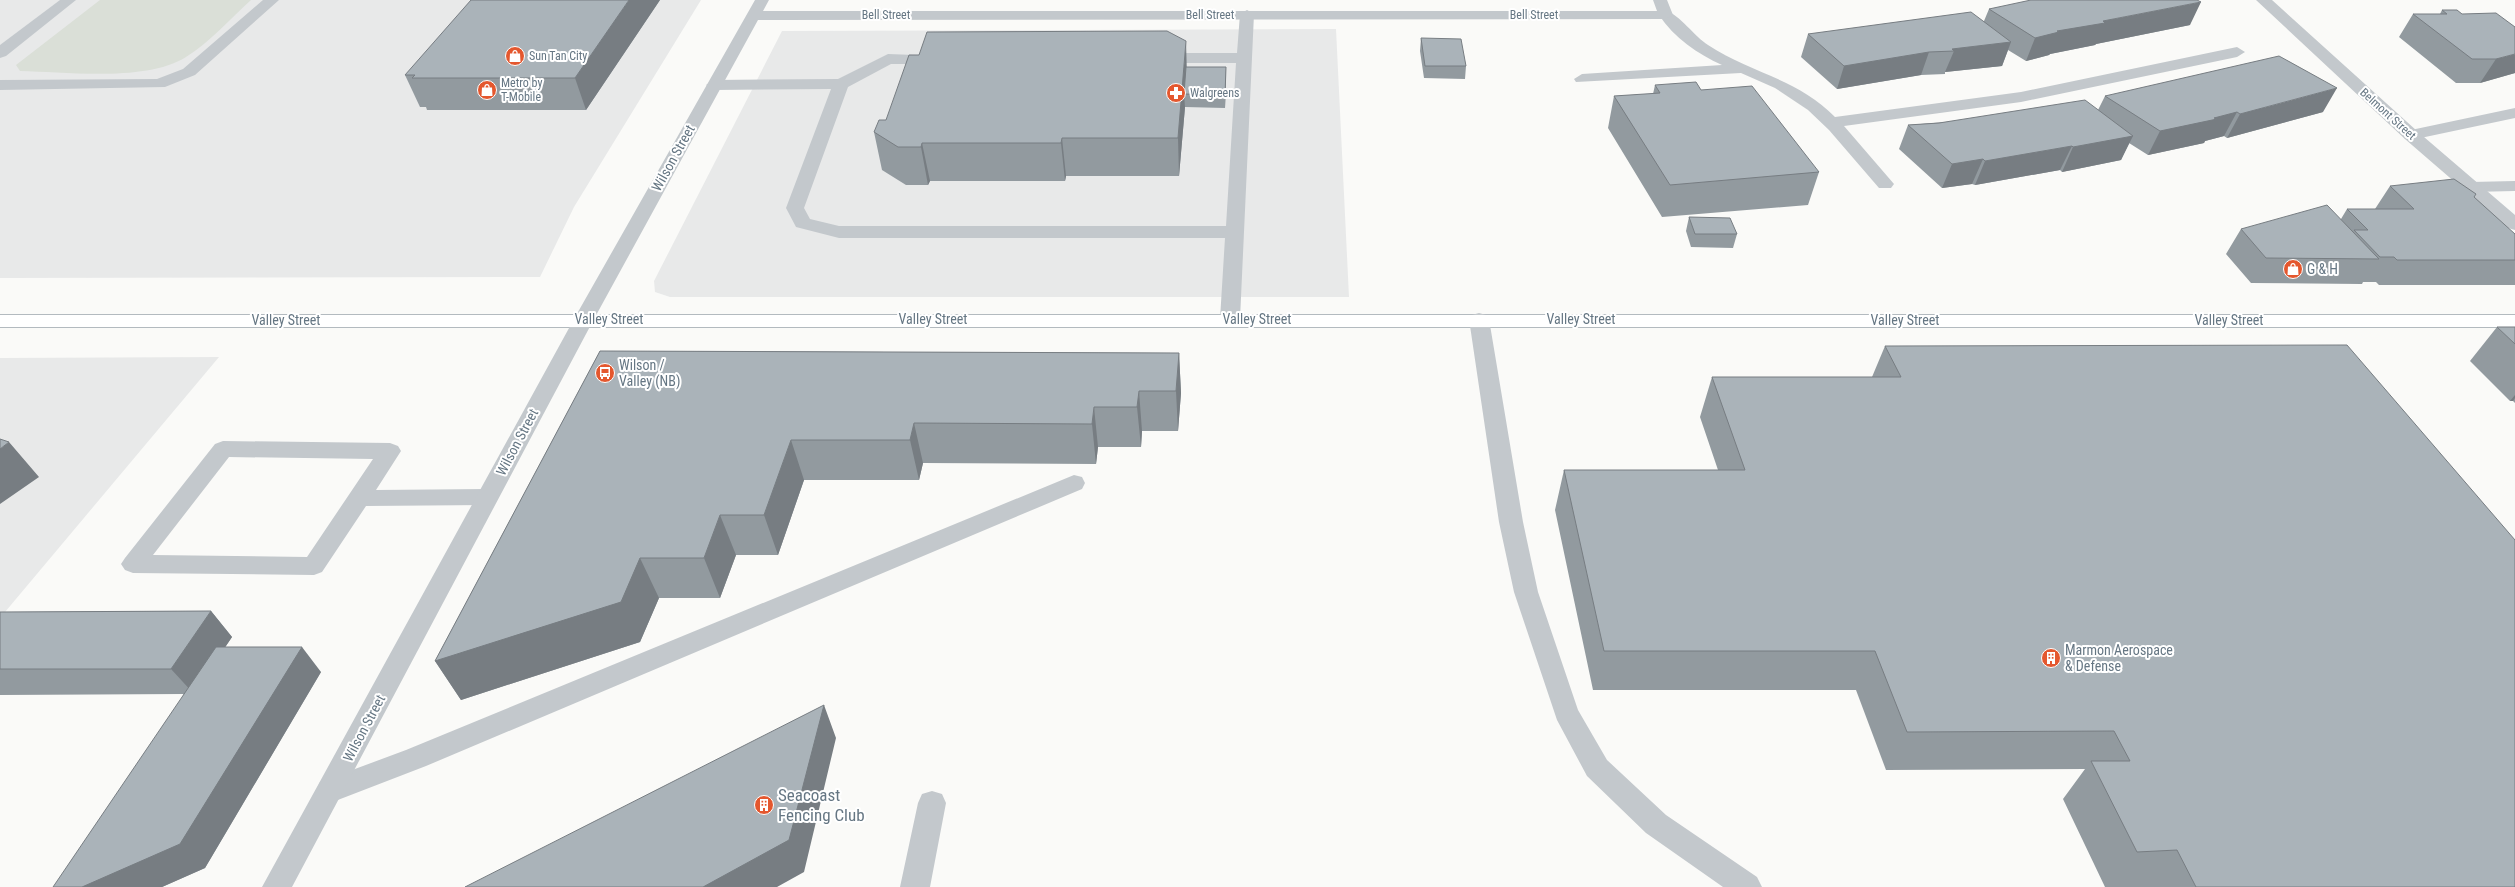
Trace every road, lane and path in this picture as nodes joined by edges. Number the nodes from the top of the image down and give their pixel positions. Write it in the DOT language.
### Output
graph roads {
  1 [pos="69,0"];
  2 [pos="272,0"];
  3 [pos="1660,0"];
  4 [pos="2263,0"];
  5 [pos="758,8"];
  6 [pos="1247,14"];
  7 [pos="1666,15"];
  8 [pos="2237,52"];
  9 [pos="0,53"];
  10 [pos="1142,58"];
  11 [pos="1246,58"];
  12 [pos="952,59"];
  13 [pos="1743,69"];
  14 [pos="1582,79"];
  15 [pos="841,84"];
  16 [pos="0,85"];
  17 [pos="714,85"];
  18 [pos="2515,113"];
  19 [pos="1830,124"];
  20 [pos="2411,135"];
  21 [pos="1885,184"];
  22 [pos="2515,186"];
  23 [pos="2471,187"];
  24 [pos="2515,224"];
  25 [pos="1235,232"];
  26 [pos="584,319"];
  27 [pos="1230,319"];
  28 [pos="1479,319"];
  29 [pos="0,321"];
  30 [pos="2515,321"];
  31 [pos="1074,483"];
  32 [pos="487,497"];
  33 [pos="359,498"];
  34 [pos="330,791"];
  35 [pos="932,803"];
  36 [pos="277,887"];
  37 [pos="914,887"];
  38 [pos="1747,887"];
  1 -- 9 [label="street"];
  2 -- 16 [label="street"];
  3 -- 7 [label="street"];
  4 -- 20 [label="street, Belmont Street"];
  5 -- 6 [label="street, Bell Street"];
  5 -- 17 [label="street, Wilson Street"];
  6 -- 7 [label="street, Bell Street"];
  6 -- 11 [label="street"];
  7 -- 13 [label="street"];
  8 -- 19 [label="street"];
  10 -- 11 [label="street"];
  11 -- 25 [label="street"];
  12 -- 15 [label="street"];
  13 -- 14 [label="street"];
  13 -- 19 [label="street"];
  15 -- 17 [label="street"];
  15 -- 25 [label="street"];
  17 -- 26 [label="street, Wilson Street"];
  18 -- 20 [label="street"];
  19 -- 21 [label="street"];
  20 -- 23 [label="street, Belmont Street"];
  22 -- 23 [label="street"];
  23 -- 24 [label="street, Belmont Street"];
  25 -- 27 [label="street"];
  26 -- 27 [label="main road, Valley Street"];
  26 -- 29 [label="main road, Valley Street"];
  26 -- 32 [label="street, Wilson Street"];
  27 -- 28 [label="main road, Valley Street"];
  28 -- 30 [label="main road, Valley Street"];
  28 -- 38 [label="street"];
  31 -- 34 [label="street"];
  32 -- 33 [label="street"];
  32 -- 34 [label="street, Wilson Street"];
  33 -- 33 [label="street"];
  34 -- 36 [label="street, Wilson Street"];
  35 -- 37 [label="street"];
}
